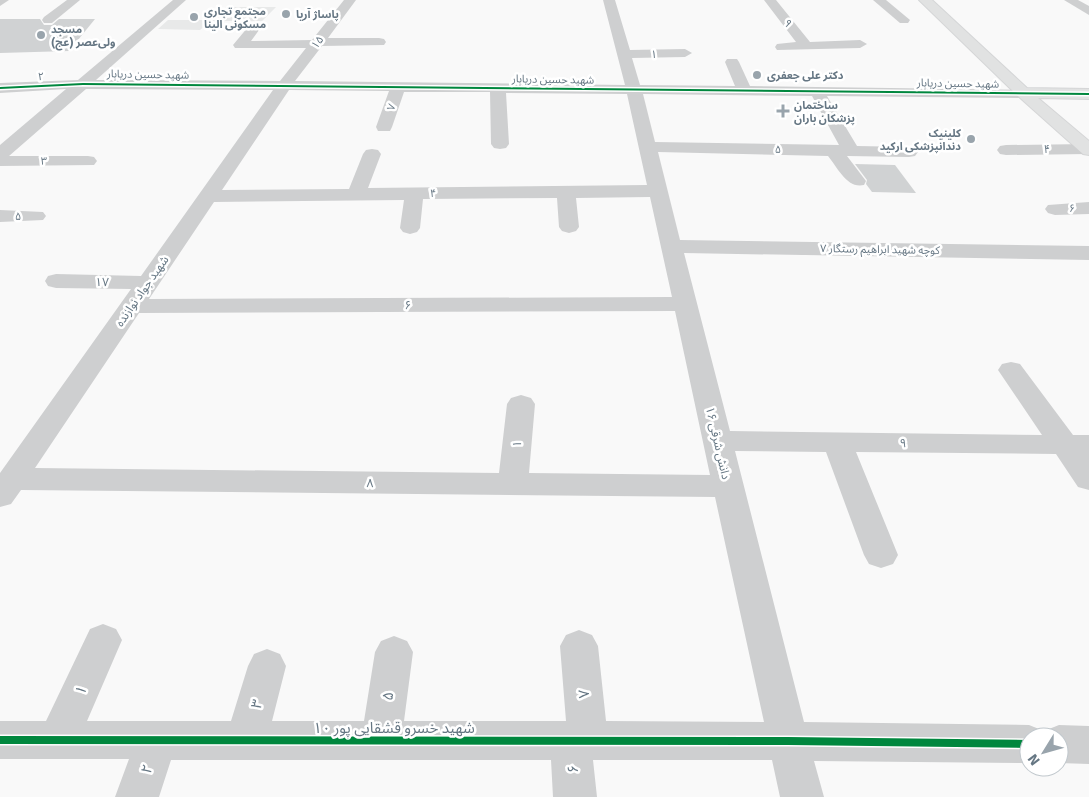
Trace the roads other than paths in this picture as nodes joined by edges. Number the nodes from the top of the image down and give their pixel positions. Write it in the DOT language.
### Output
graph roads {
  1 [pos="74,0"];
  2 [pos="180,0"];
  3 [pos="350,0"];
  4 [pos="609,0"];
  5 [pos="770,0"];
  6 [pos="879,0"];
  7 [pos="924,0"];
  8 [pos="1070,0"];
  9 [pos="1089,11"];
  10 [pos="48,20"];
  11 [pos="904,20"];
  12 [pos="253,30"];
  13 [pos="379,42"];
  14 [pos="316,43"];
  15 [pos="860,44"];
  16 [pos="782,46"];
  17 [pos="806,46"];
  18 [pos="622,54"];
  19 [pos="685,54"];
  20 [pos="303,60"];
  21 [pos="322,60"];
  22 [pos="732,62"];
  23 [pos="906,80"];
  24 [pos="82,84"];
  25 [pos="284,86"];
  26 [pos="398,87"];
  27 [pos="0,88"];
  28 [pos="498,88"];
  29 [pos="634,89"];
  30 [pos="745,90"];
  31 [pos="817,91"];
  32 [pos="920,92"];
  33 [pos="1023,93"];
  34 [pos="1089,94"];
  35 [pos="384,127"];
  36 [pos="8,140"];
  37 [pos="500,144"];
  38 [pos="647,147"];
  39 [pos="833,150"];
  40 [pos="1006,150"];
  41 [pos="1088,150"];
  42 [pos="851,151"];
  43 [pos="909,152"];
  44 [pos="0,154"];
  45 [pos="372,154"];
  46 [pos="0,161"];
  47 [pos="88,161"];
  48 [pos="857,181"];
  49 [pos="658,191"];
  50 [pos="566,192"];
  51 [pos="356,194"];
  52 [pos="414,194"];
  53 [pos="208,196"];
  54 [pos="1089,208"];
  55 [pos="1055,209"];
  56 [pos="0,216"];
  57 [pos="36,216"];
  58 [pos="569,227"];
  59 [pos="410,228"];
  60 [pos="670,246"];
  61 [pos="1089,253"];
  62 [pos="56,281"];
  63 [pos="148,283"];
  64 [pos="684,304"];
  65 [pos="131,306"];
  66 [pos="1011,370"];
  67 [pos="521,404"];
  68 [pos="717,441"];
  69 [pos="837,442"];
  70 [pos="1076,445"];
  71 [pos="1089,479"];
  72 [pos="513,484"];
  73 [pos="728,486"];
  74 [pos="6,487"];
  75 [pos="881,555"];
  76 [pos="103,640"];
  77 [pos="579,646"];
  78 [pos="394,652"];
  79 [pos="267,666"];
  80 [pos="0,740"];
  81 [pos="58,740"];
  82 [pos="156,740"];
  83 [pos="246,741"];
  84 [pos="381,741"];
  85 [pos="579,741"];
  86 [pos="788,741"];
  87 [pos="1019,744"];
  88 [pos="1069,744"];
  89 [pos="1089,745"];
  90 [pos="137,797"];
  91 [pos="575,797"];
  92 [pos="802,797"];
  1 -- 10 [label="street"];
  2 -- 24 [label="street"];
  3 -- 14 [label="street, ۱۵"];
  4 -- 18 [label="street, دانش شرقی ۱۶"];
  5 -- 17 [label="street, ۹"];
  6 -- 11 [label="street"];
  7 -- 33 [label="street"];
  8 -- 9 [label="street"];
  12 -- 14 [label="street"];
  13 -- 14 [label="street"];
  14 -- 20 [label="street, ۱۵"];
  15 -- 17 [label="street"];
  16 -- 17 [label="street"];
  18 -- 19 [label="street, ۱"];
  18 -- 29 [label="street, دانش شرقی ۱۶"];
  20 -- 21 [label="street"];
  20 -- 25 [label="street, ۱۵"];
  22 -- 30 [label="street"];
  23 -- 32 [label="street"];
  24 -- 25 [label="street, شهید حسین دریابار"];
  24 -- 27 [label="street, ۲"];
  24 -- 36 [label="street"];
  25 -- 26 [label="street, شهید حسین دریابار"];
  25 -- 53 [label="street, شهید جواد نوازنده"];
  26 -- 28 [label="street, شهید حسین دریابار"];
  26 -- 35 [label="street, ۷"];
  28 -- 29 [label="street, شهید حسین دریابار"];
  28 -- 37 [label="street"];
  29 -- 30 [label="street, شهید حسین دریابار"];
  29 -- 38 [label="street, دانش شرقی ۱۶"];
  30 -- 31 [label="street, شهید حسین دریابار"];
  31 -- 32 [label="street, شهید حسین دریابار"];
  31 -- 42 [label="street"];
  32 -- 33 [label="street, شهید حسین دریابار"];
  33 -- 34 [label="street"];
  33 -- 41 [label="street"];
  36 -- 44 [label="street"];
  38 -- 39 [label="street, ۵"];
  38 -- 49 [label="street, دانش شرقی ۱۶"];
  39 -- 42 [label="street, ۵"];
  39 -- 48 [label="street"];
  40 -- 41 [label="street, ۴"];
  42 -- 43 [label="street, ۵"];
  45 -- 51 [label="street"];
  46 -- 47 [label="street, ۳"];
  49 -- 50 [label="street, ۴"];
  49 -- 60 [label="street, دانش شرقی ۱۶"];
  50 -- 52 [label="street, ۴"];
  50 -- 58 [label="street"];
  51 -- 52 [label="street, ۴"];
  51 -- 53 [label="street, ۴"];
  52 -- 59 [label="street"];
  53 -- 63 [label="street, شهید جواد نوازنده"];
  54 -- 55 [label="street, ۶"];
  56 -- 57 [label="street, ۵"];
  60 -- 61 [label="street, کوچه شهید ابراهیم رستگار ۷"];
  60 -- 64 [label="street, دانش شرقی ۱۶"];
  62 -- 63 [label="street, ۱۷"];
  63 -- 65 [label="street, شهید جواد نوازنده"];
  64 -- 65 [label="street, ۶"];
  64 -- 68 [label="street, دانش شرقی ۱۶"];
  65 -- 74 [label="street, شهید جواد نوازنده"];
  66 -- 70 [label="street"];
  67 -- 72 [label="street, ۱"];
  68 -- 69 [label="street, ۹"];
  68 -- 73 [label="street, دانش شرقی ۱۶"];
  69 -- 70 [label="street, ۹"];
  69 -- 75 [label="street"];
  70 -- 71 [label="street"];
  72 -- 73 [label="street, ۸"];
  72 -- 74 [label="street, ۸"];
  73 -- 86 [label="street, دانش شرقی ۱۶"];
  76 -- 81 [label="street, ۱"];
  77 -- 85 [label="street, ۷"];
  78 -- 84 [label="street, ۵"];
  79 -- 83 [label="street, ۳"];
  80 -- 81 [label="street, شهید خسرو قشقایی پور ۱۰"];
  81 -- 82 [label="street, شهید خسرو قشقایی پور ۱۰"];
  82 -- 83 [label="street, شهید خسرو قشقایی پور ۱۰"];
  82 -- 90 [label="street, ۲"];
  83 -- 84 [label="street, شهید خسرو قشقایی پور ۱۰"];
  84 -- 85 [label="street, شهید خسرو قشقایی پور ۱۰"];
  85 -- 86 [label="street, شهید خسرو قشقایی پور ۱۰"];
  85 -- 91 [label="street, ۶"];
  86 -- 87 [label="street, شهید خسرو قشقایی پور ۱۰"];
  86 -- 92 [label="street, دانش شرقی ۱۶"];
  88 -- 89 [label="street"];
}
